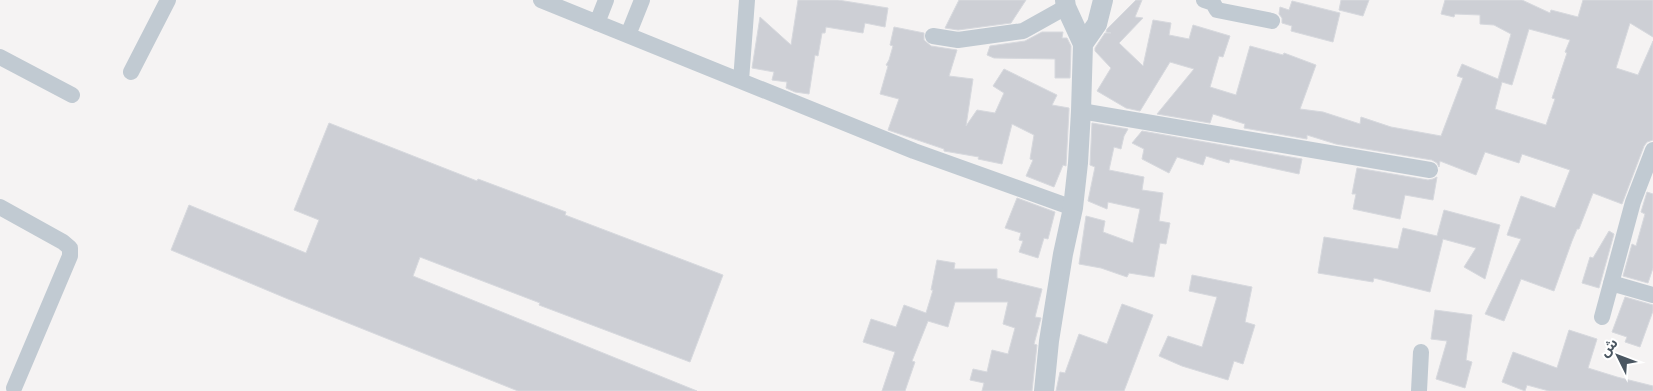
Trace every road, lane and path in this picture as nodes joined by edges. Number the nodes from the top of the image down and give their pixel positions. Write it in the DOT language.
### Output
graph roads {
  1 [pos="168,0"];
  2 [pos="541,0"];
  3 [pos="606,0"];
  4 [pos="642,0"];
  5 [pos="747,0"];
  6 [pos="1103,0"];
  7 [pos="1204,0"];
  8 [pos="1065,4"];
  9 [pos="1272,21"];
  10 [pos="597,23"];
  11 [pos="628,35"];
  12 [pos="934,36"];
  13 [pos="1083,44"];
  14 [pos="0,57"];
  15 [pos="131,72"];
  16 [pos="741,81"];
  17 [pos="72,95"];
  18 [pos="1081,110"];
  19 [pos="1653,150"];
  20 [pos="1430,170"];
  21 [pos="0,207"];
  22 [pos="1073,208"];
  23 [pos="1611,283"];
  24 [pos="1653,295"];
  25 [pos="1602,316"];
  26 [pos="1421,352"];
  27 [pos="12,390"];
  28 [pos="1422,390"];
  29 [pos="1044,391"];
  1 -- 15 [label="street"];
  2 -- 10 [label="street"];
  3 -- 10 [label="street"];
  4 -- 11 [label="street"];
  5 -- 16 [label="street"];
  6 -- 13 [label="street"];
  7 -- 9 [label="street"];
  8 -- 12 [label="street"];
  8 -- 13 [label="street"];
  10 -- 11 [label="street"];
  11 -- 16 [label="street"];
  13 -- 18 [label="street"];
  14 -- 17 [label="street"];
  16 -- 22 [label="street"];
  18 -- 20 [label="street"];
  18 -- 22 [label="street"];
  19 -- 23 [label="street"];
  21 -- 27 [label="street"];
  22 -- 29 [label="street"];
  23 -- 24 [label="street"];
  23 -- 25 [label="street"];
  26 -- 28 [label="street"];
}
